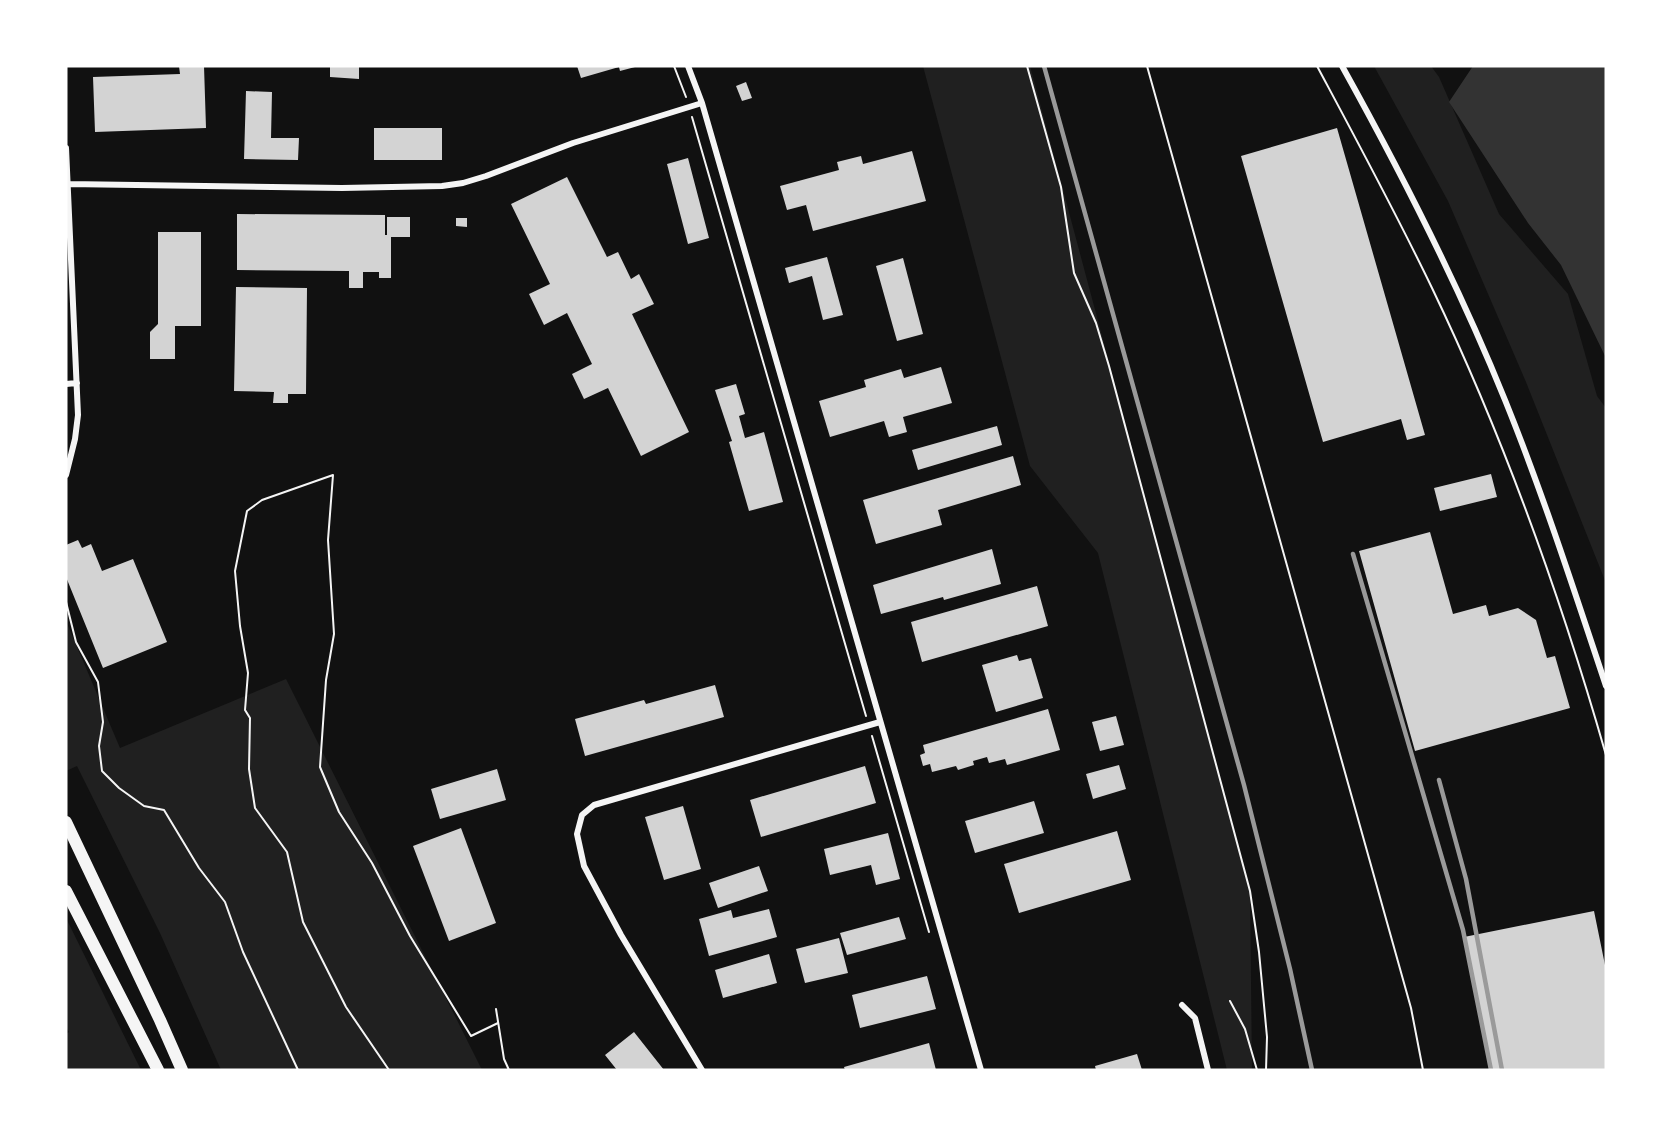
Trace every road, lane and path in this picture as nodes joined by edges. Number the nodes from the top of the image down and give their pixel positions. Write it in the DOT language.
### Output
graph roads {
  1 [pos="674,66"];
  2 [pos="688,66"];
  3 [pos="1028,66"];
  4 [pos="1147,66"];
  5 [pos="1317,66"];
  6 [pos="1342,66"];
  7 [pos="702,104"];
  8 [pos="689,107"];
  9 [pos="66,148"];
  10 [pos="68,184"];
  11 [pos="66,384"];
  12 [pos="77,384"];
  13 [pos="66,475"];
  14 [pos="66,602"];
  15 [pos="1606,686"];
  16 [pos="880,722"];
  17 [pos="868,725"];
  18 [pos="1606,755"];
  19 [pos="66,822"];
  20 [pos="66,891"];
  21 [pos="929,932"];
  22 [pos="1230,1001"];
  23 [pos="1182,1005"];
  24 [pos="496,1009"];
  25 [pos="498,1023"];
  26 [pos="158,1070"];
  27 [pos="182,1070"];
  28 [pos="298,1070"];
  29 [pos="388,1070"];
  30 [pos="509,1070"];
  31 [pos="702,1070"];
  32 [pos="981,1070"];
  33 [pos="1209,1070"];
  34 [pos="1257,1070"];
  35 [pos="1266,1070"];
  36 [pos="1423,1070"];
  1 -- 8 [label="path"];
  2 -- 7 [label="street"];
  3 -- 35 [label="path"];
  4 -- 36 [label="path"];
  5 -- 18 [label="path"];
  6 -- 15 [label="street"];
  7 -- 8 [label="street"];
  7 -- 16 [label="street"];
  8 -- 10 [label="street"];
  8 -- 17 [label="path"];
  9 -- 10 [label="street"];
  10 -- 12 [label="street"];
  11 -- 12 [label="street"];
  12 -- 13 [label="street"];
  14 -- 28 [label="path"];
  16 -- 17 [label="street"];
  16 -- 32 [label="street"];
  17 -- 21 [label="path"];
  17 -- 31 [label="street"];
  19 -- 27 [label="highway"];
  20 -- 26 [label="highway"];
  22 -- 34 [label="path"];
  23 -- 33 [label="street"];
  24 -- 25 [label="path"];
  25 -- 29 [label="path"];
  25 -- 30 [label="path"];
}
